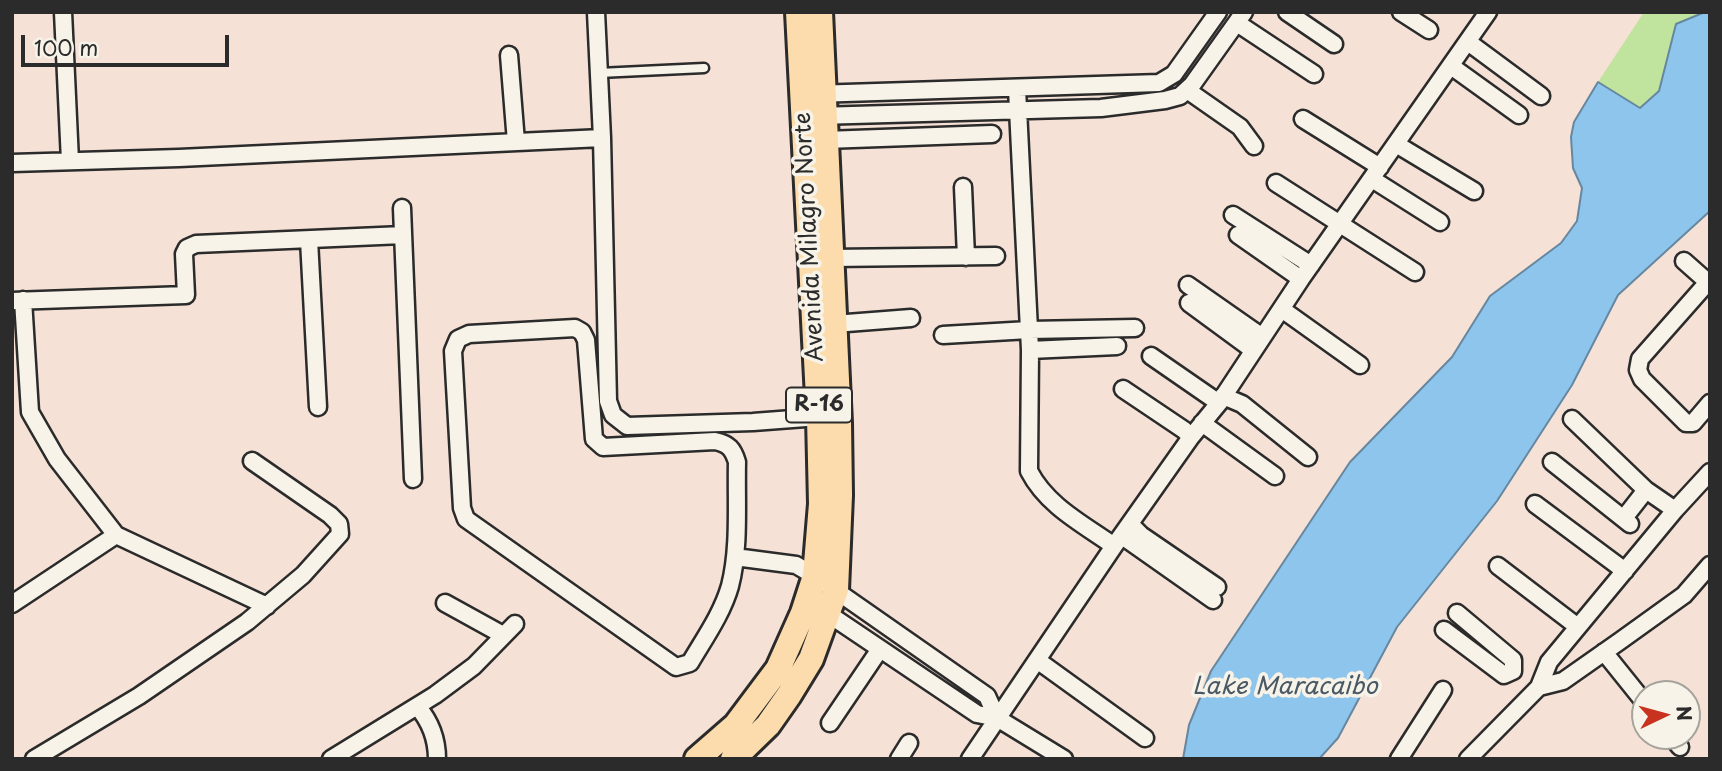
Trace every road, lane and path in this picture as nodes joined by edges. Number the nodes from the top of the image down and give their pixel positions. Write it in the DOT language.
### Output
graph roads {
  1 [pos="63,12"];
  2 [pos="596,12"];
  3 [pos="798,12"];
  4 [pos="820,12"];
  5 [pos="1218,12"];
  6 [pos="1287,12"];
  7 [pos="1401,12"];
  8 [pos="1489,12"];
  9 [pos="1241,17"];
  10 [pos="1429,30"];
  11 [pos="1468,42"];
  12 [pos="1334,44"];
  13 [pos="509,55"];
  14 [pos="1451,66"];
  15 [pos="704,68"];
  16 [pos="599,73"];
  17 [pos="1314,74"];
  18 [pos="1017,89"];
  19 [pos="1187,90"];
  20 [pos="1541,96"];
  21 [pos="1020,110"];
  22 [pos="816,112"];
  23 [pos="872,114"];
  24 [pos="1519,115"];
  25 [pos="1303,119"];
  26 [pos="992,134"];
  27 [pos="875,137"];
  28 [pos="602,138"];
  29 [pos="516,142"];
  30 [pos="1396,144"];
  31 [pos="1254,146"];
  32 [pos="69,161"];
  33 [pos="12,163"];
  34 [pos="1376,173"];
  35 [pos="1276,183"];
  36 [pos="963,187"];
  37 [pos="1474,191"];
  38 [pos="402,208"];
  39 [pos="1233,215"];
  40 [pos="1440,222"];
  41 [pos="1340,224"];
  42 [pos="1238,235"];
  43 [pos="403,236"];
  44 [pos="309,240"];
  45 [pos="996,256"];
  46 [pos="966,257"];
  47 [pos="831,258"];
  48 [pos="1684,261"];
  49 [pos="1311,265"];
  50 [pos="1415,272"];
  51 [pos="1301,279"];
  52 [pos="1709,283"];
  53 [pos="1188,285"];
  54 [pos="18,300"];
  55 [pos="1189,303"];
  56 [pos="1283,310"];
  57 [pos="911,318"];
  58 [pos="834,324"];
  59 [pos="1135,328"];
  60 [pos="1028,330"];
  61 [pos="943,335"];
  62 [pos="1257,343"];
  63 [pos="1117,346"];
  64 [pos="1030,350"];
  65 [pos="1151,356"];
  66 [pos="1360,365"];
  67 [pos="1124,389"];
  68 [pos="1221,399"];
  69 [pos="1710,403"];
  70 [pos="318,407"];
  71 [pos="820,417"];
  72 [pos="1572,419"];
  73 [pos="1202,423"];
  74 [pos="1191,437"];
  75 [pos="1308,457"];
  76 [pos="252,461"];
  77 [pos="1552,462"];
  78 [pos="1710,472"];
  79 [pos="1275,475"];
  80 [pos="413,479"];
  81 [pos="1646,490"];
  82 [pos="1535,504"];
  83 [pos="1675,510"];
  84 [pos="116,535"];
  85 [pos="1122,535"];
  86 [pos="735,557"];
  87 [pos="1498,566"];
  88 [pos="1625,571"];
  89 [pos="1708,572"];
  90 [pos="836,590"];
  91 [pos="1215,594"];
  92 [pos="817,596"];
  93 [pos="445,603"];
  94 [pos="12,604"];
  95 [pos="267,606"];
  96 [pos="1457,613"];
  97 [pos="1578,627"];
  98 [pos="1444,631"];
  99 [pos="880,649"];
  100 [pos="1604,652"];
  101 [pos="1037,660"];
  102 [pos="1513,671"];
  103 [pos="1631,686"];
  104 [pos="1443,690"];
  105 [pos="1536,690"];
  106 [pos="417,706"];
  107 [pos="997,718"];
  108 [pos="830,723"];
  109 [pos="1145,738"];
  110 [pos="909,743"];
  111 [pos="744,756"];
  112 [pos="34,759"];
  113 [pos="331,759"];
  114 [pos="437,759"];
  115 [pos="698,759"];
  116 [pos="899,759"];
  117 [pos="970,759"];
  118 [pos="1064,759"];
  119 [pos="1399,759"];
  120 [pos="1468,759"];
  1 -- 32 [label="street"];
  2 -- 16 [label="street"];
  3 -- 22 [label="main road, Avenida Milagro Norte / R-16"];
  4 -- 22 [label="main road, Avenida Milagro Norte / R-16"];
  5 -- 18 [label="street"];
  6 -- 12 [label="street"];
  7 -- 10 [label="street"];
  8 -- 11 [label="street"];
  9 -- 17 [label="street"];
  9 -- 19 [label="street"];
  11 -- 14 [label="street"];
  11 -- 20 [label="street"];
  13 -- 29 [label="street"];
  14 -- 24 [label="street"];
  14 -- 30 [label="street"];
  15 -- 16 [label="lane"];
  16 -- 28 [label="street"];
  18 -- 21 [label="street"];
  18 -- 22 [label="street"];
  19 -- 21 [label="street"];
  19 -- 31 [label="street"];
  21 -- 23 [label="street"];
  21 -- 60 [label="street"];
  22 -- 23 [label="street"];
  22 -- 27 [label="street"];
  22 -- 47 [label="main road, Avenida Milagro Norte / R-16"];
  22 -- 71 [label="main road, Avenida Milagro Norte / R-16"];
  23 -- 27 [label="street"];
  25 -- 34 [label="street"];
  26 -- 27 [label="street"];
  28 -- 29 [label="street"];
  28 -- 71 [label="street"];
  29 -- 32 [label="street"];
  30 -- 34 [label="street"];
  30 -- 37 [label="street"];
  32 -- 33 [label="street"];
  34 -- 40 [label="street"];
  34 -- 41 [label="street"];
  35 -- 41 [label="street"];
  36 -- 46 [label="street"];
  38 -- 43 [label="street"];
  39 -- 49 [label="street"];
  41 -- 49 [label="street"];
  41 -- 50 [label="street"];
  42 -- 51 [label="street"];
  43 -- 44 [label="street"];
  43 -- 80 [label="street"];
  44 -- 54 [label="street"];
  44 -- 70 [label="street"];
  45 -- 46 [label="street"];
  46 -- 47 [label="street"];
  47 -- 58 [label="main road, Avenida Milagro Norte / R-16"];
  48 -- 52 [label="street"];
  49 -- 51 [label="street"];
  51 -- 56 [label="street"];
  52 -- 69 [label="street"];
  53 -- 62 [label="street"];
  54 -- 84 [label="street"];
  55 -- 62 [label="street"];
  56 -- 62 [label="street"];
  56 -- 66 [label="street"];
  57 -- 58 [label="street"];
  58 -- 90 [label="main road, Avenida Milagro Norte / R-16"];
  59 -- 60 [label="street"];
  60 -- 61 [label="street"];
  60 -- 64 [label="street"];
  62 -- 68 [label="street"];
  63 -- 64 [label="street"];
  64 -- 85 [label="street"];
  65 -- 68 [label="street"];
  67 -- 74 [label="street"];
  68 -- 73 [label="street"];
  68 -- 75 [label="street"];
  71 -- 92 [label="main road, Avenida Milagro Norte / R-16"];
  72 -- 81 [label="street"];
  73 -- 74 [label="street"];
  73 -- 79 [label="street"];
  74 -- 85 [label="street"];
  76 -- 95 [label="street"];
  77 -- 81 [label="street"];
  78 -- 83 [label="street"];
  81 -- 83 [label="street"];
  82 -- 88 [label="street"];
  83 -- 88 [label="street"];
  84 -- 94 [label="street"];
  84 -- 95 [label="street"];
  85 -- 91 [label="street"];
  85 -- 101 [label="street"];
  86 -- 86 [label="street"];
  86 -- 92 [label="street"];
  87 -- 97 [label="street"];
  88 -- 97 [label="street"];
  89 -- 100 [label="street"];
  90 -- 92 [label="main road, Avenida Milagro Norte / R-16"];
  90 -- 107 [label="street"];
  92 -- 99 [label="street"];
  92 -- 111 [label="main road, Avenida Milagro Norte / R-16"];
  92 -- 115 [label="main road, Avenida Milagro Norte / R-16"];
  93 -- 106 [label="street"];
  95 -- 112 [label="street"];
  96 -- 102 [label="street"];
  97 -- 105 [label="street"];
  98 -- 102 [label="street"];
  99 -- 107 [label="street"];
  99 -- 108 [label="street"];
  100 -- 103 [label="street"];
  100 -- 105 [label="street"];
  101 -- 107 [label="street"];
  101 -- 109 [label="street"];
  102 -- 105 [label="street"];
  104 -- 119 [label="street"];
  105 -- 120 [label="street"];
  106 -- 113 [label="street"];
  106 -- 114 [label="street"];
  107 -- 117 [label="street"];
  107 -- 118 [label="street"];
  110 -- 116 [label="street"];
}
